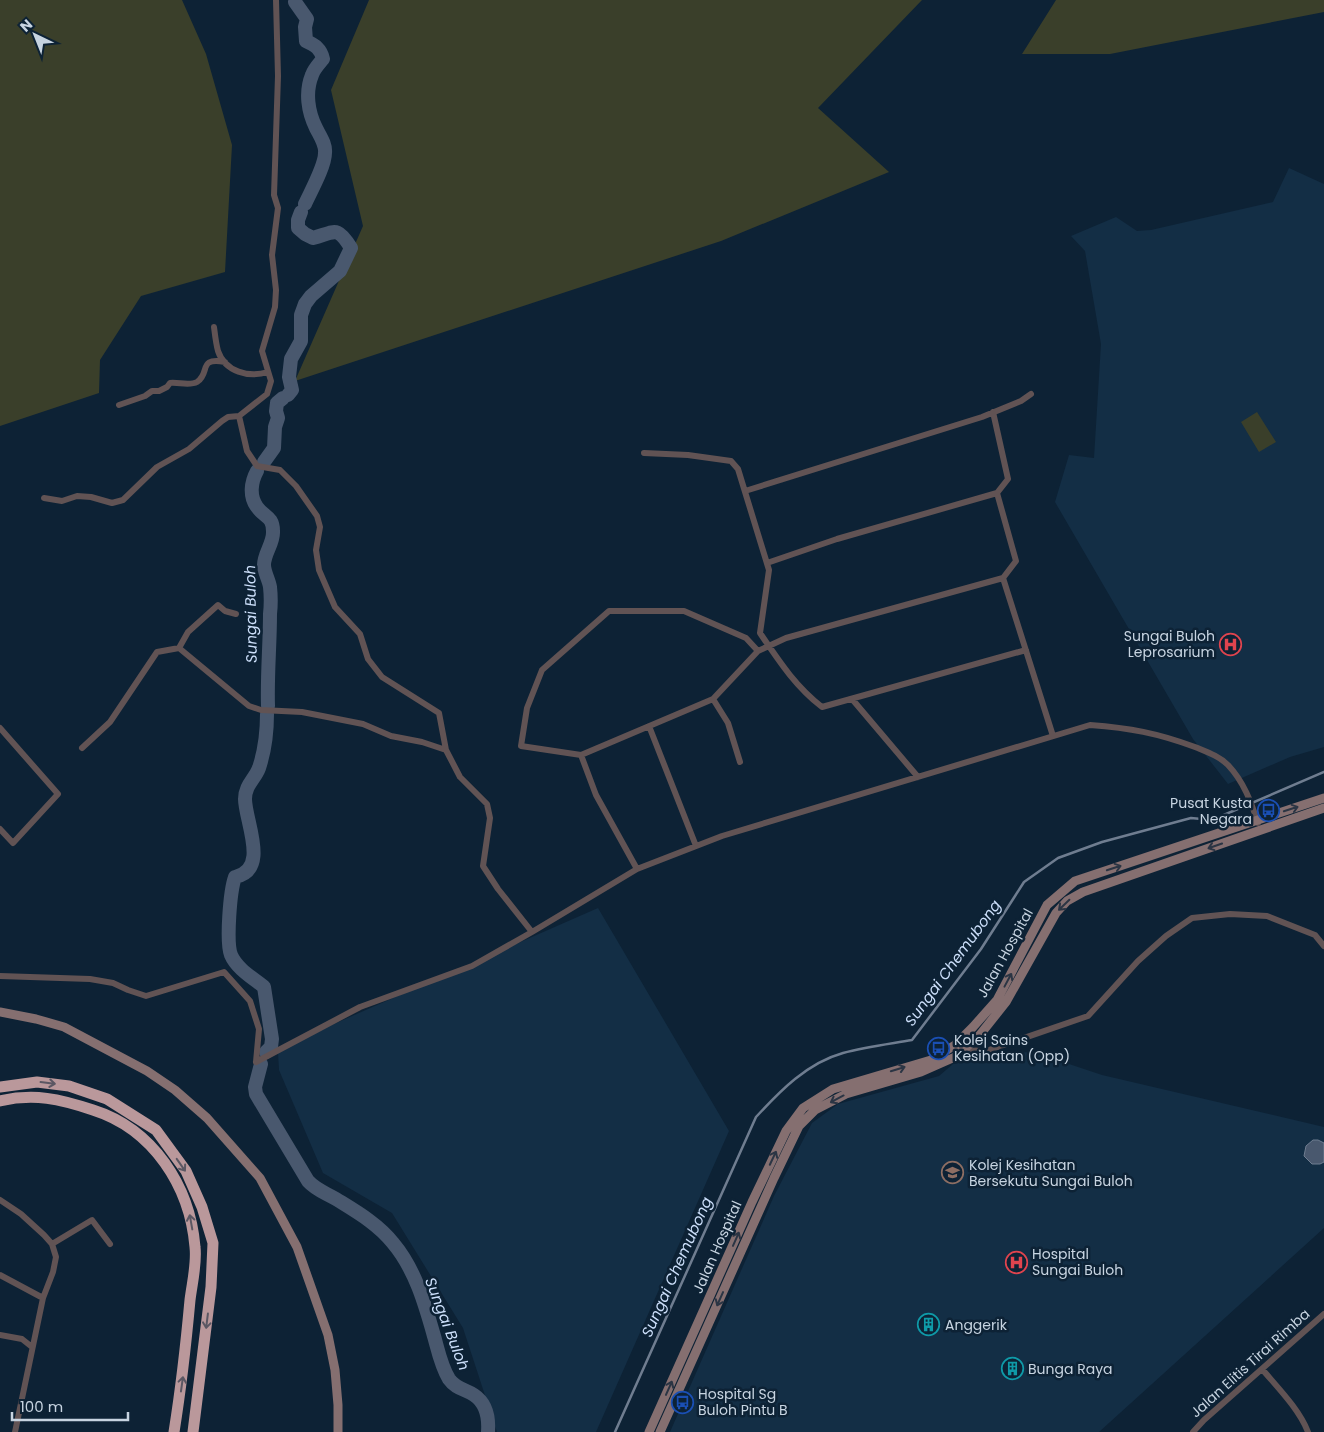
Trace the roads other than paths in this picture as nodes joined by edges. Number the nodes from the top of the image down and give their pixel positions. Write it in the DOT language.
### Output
graph roads {
  1 [pos="276,0"];
  2 [pos="214,327"];
  3 [pos="225,362"];
  4 [pos="268,372"];
  5 [pos="1032,394"];
  6 [pos="119,405"];
  7 [pos="993,412"];
  8 [pos="239,416"];
  9 [pos="644,453"];
  10 [pos="745,491"];
  11 [pos="997,492"];
  12 [pos="44,498"];
  13 [pos="767,563"];
  14 [pos="1004,578"];
  15 [pos="236,614"];
  16 [pos="769,645"];
  17 [pos="179,648"];
  18 [pos="1026,650"];
  19 [pos="758,652"];
  20 [pos="713,699"];
  21 [pos="852,699"];
  22 [pos="649,726"];
  23 [pos="1,730"];
  24 [pos="1053,736"];
  25 [pos="82,748"];
  26 [pos="446,750"];
  27 [pos="581,754"];
  28 [pos="740,762"];
  29 [pos="918,777"];
  30 [pos="1324,798"];
  31 [pos="1324,808"];
  32 [pos="1258,821"];
  33 [pos="0,830"];
  34 [pos="696,846"];
  35 [pos="637,869"];
  36 [pos="532,932"];
  37 [pos="1324,946"];
  38 [pos="0,976"];
  39 [pos="0,1012"];
  40 [pos="959,1048"];
  41 [pos="0,1086"];
  42 [pos="0,1101"];
  43 [pos="0,1200"];
  44 [pos="52,1244"];
  45 [pos="110,1244"];
  46 [pos="0,1275"];
  47 [pos="43,1298"];
  48 [pos="1324,1314"];
  49 [pos="0,1335"];
  50 [pos="32,1347"];
  51 [pos="1262,1369"];
  52 [pos="15,1432"];
  53 [pos="174,1432"];
  54 [pos="193,1432"];
  55 [pos="338,1432"];
  56 [pos="649,1432"];
  57 [pos="660,1432"];
  58 [pos="1193,1432"];
  59 [pos="1308,1432"];
  1 -- 4 [label="street"];
  2 -- 3 [label="street"];
  3 -- 4 [label="street"];
  3 -- 6 [label="street"];
  4 -- 8 [label="street"];
  5 -- 7 [label="street"];
  7 -- 10 [label="street"];
  7 -- 11 [label="street"];
  8 -- 12 [label="street"];
  8 -- 26 [label="street"];
  9 -- 10 [label="street"];
  10 -- 13 [label="street"];
  11 -- 13 [label="street"];
  11 -- 14 [label="street"];
  13 -- 16 [label="street"];
  14 -- 16 [label="street"];
  14 -- 18 [label="street"];
  15 -- 17 [label="street"];
  16 -- 19 [label="street"];
  16 -- 21 [label="street"];
  17 -- 25 [label="street"];
  17 -- 26 [label="street"];
  18 -- 21 [label="street"];
  18 -- 24 [label="street"];
  19 -- 20 [label="street"];
  19 -- 27 [label="street"];
  20 -- 22 [label="street"];
  20 -- 28 [label="street"];
  21 -- 29 [label="street"];
  22 -- 27 [label="street"];
  22 -- 34 [label="street"];
  23 -- 33 [label="street"];
  24 -- 29 [label="street"];
  24 -- 32 [label="street"];
  26 -- 36 [label="street"];
  27 -- 35 [label="street"];
  29 -- 34 [label="street"];
  32 -- 30 [label="main road, Jalan Hospital, one-way"];
  31 -- 32 [label="main road, Jalan Hospital"];
  32 -- 40 [label="main road, Jalan Hospital"];
  34 -- 35 [label="street"];
  35 -- 36 [label="street"];
  36 -- 38 [label="street"];
  37 -- 40 [label="street"];
  39 -- 55 [label="main road"];
  56 -- 40 [label="main road, Jalan Hospital, one-way"];
  40 -- 57 [label="main road, Jalan Hospital, one-way"];
  41 -- 54 [label="highway, one-way"];
  53 -- 42 [label="highway, one-way"];
  43 -- 44 [label="street"];
  44 -- 45 [label="street"];
  44 -- 47 [label="street"];
  46 -- 47 [label="street"];
  47 -- 50 [label="street"];
  48 -- 51 [label="street, Jalan Elitis Tirai Rimba"];
  49 -- 50 [label="street"];
  50 -- 52 [label="street"];
  51 -- 58 [label="street, Jalan Elitis Tirai Rimba"];
  51 -- 59 [label="street"];
}
